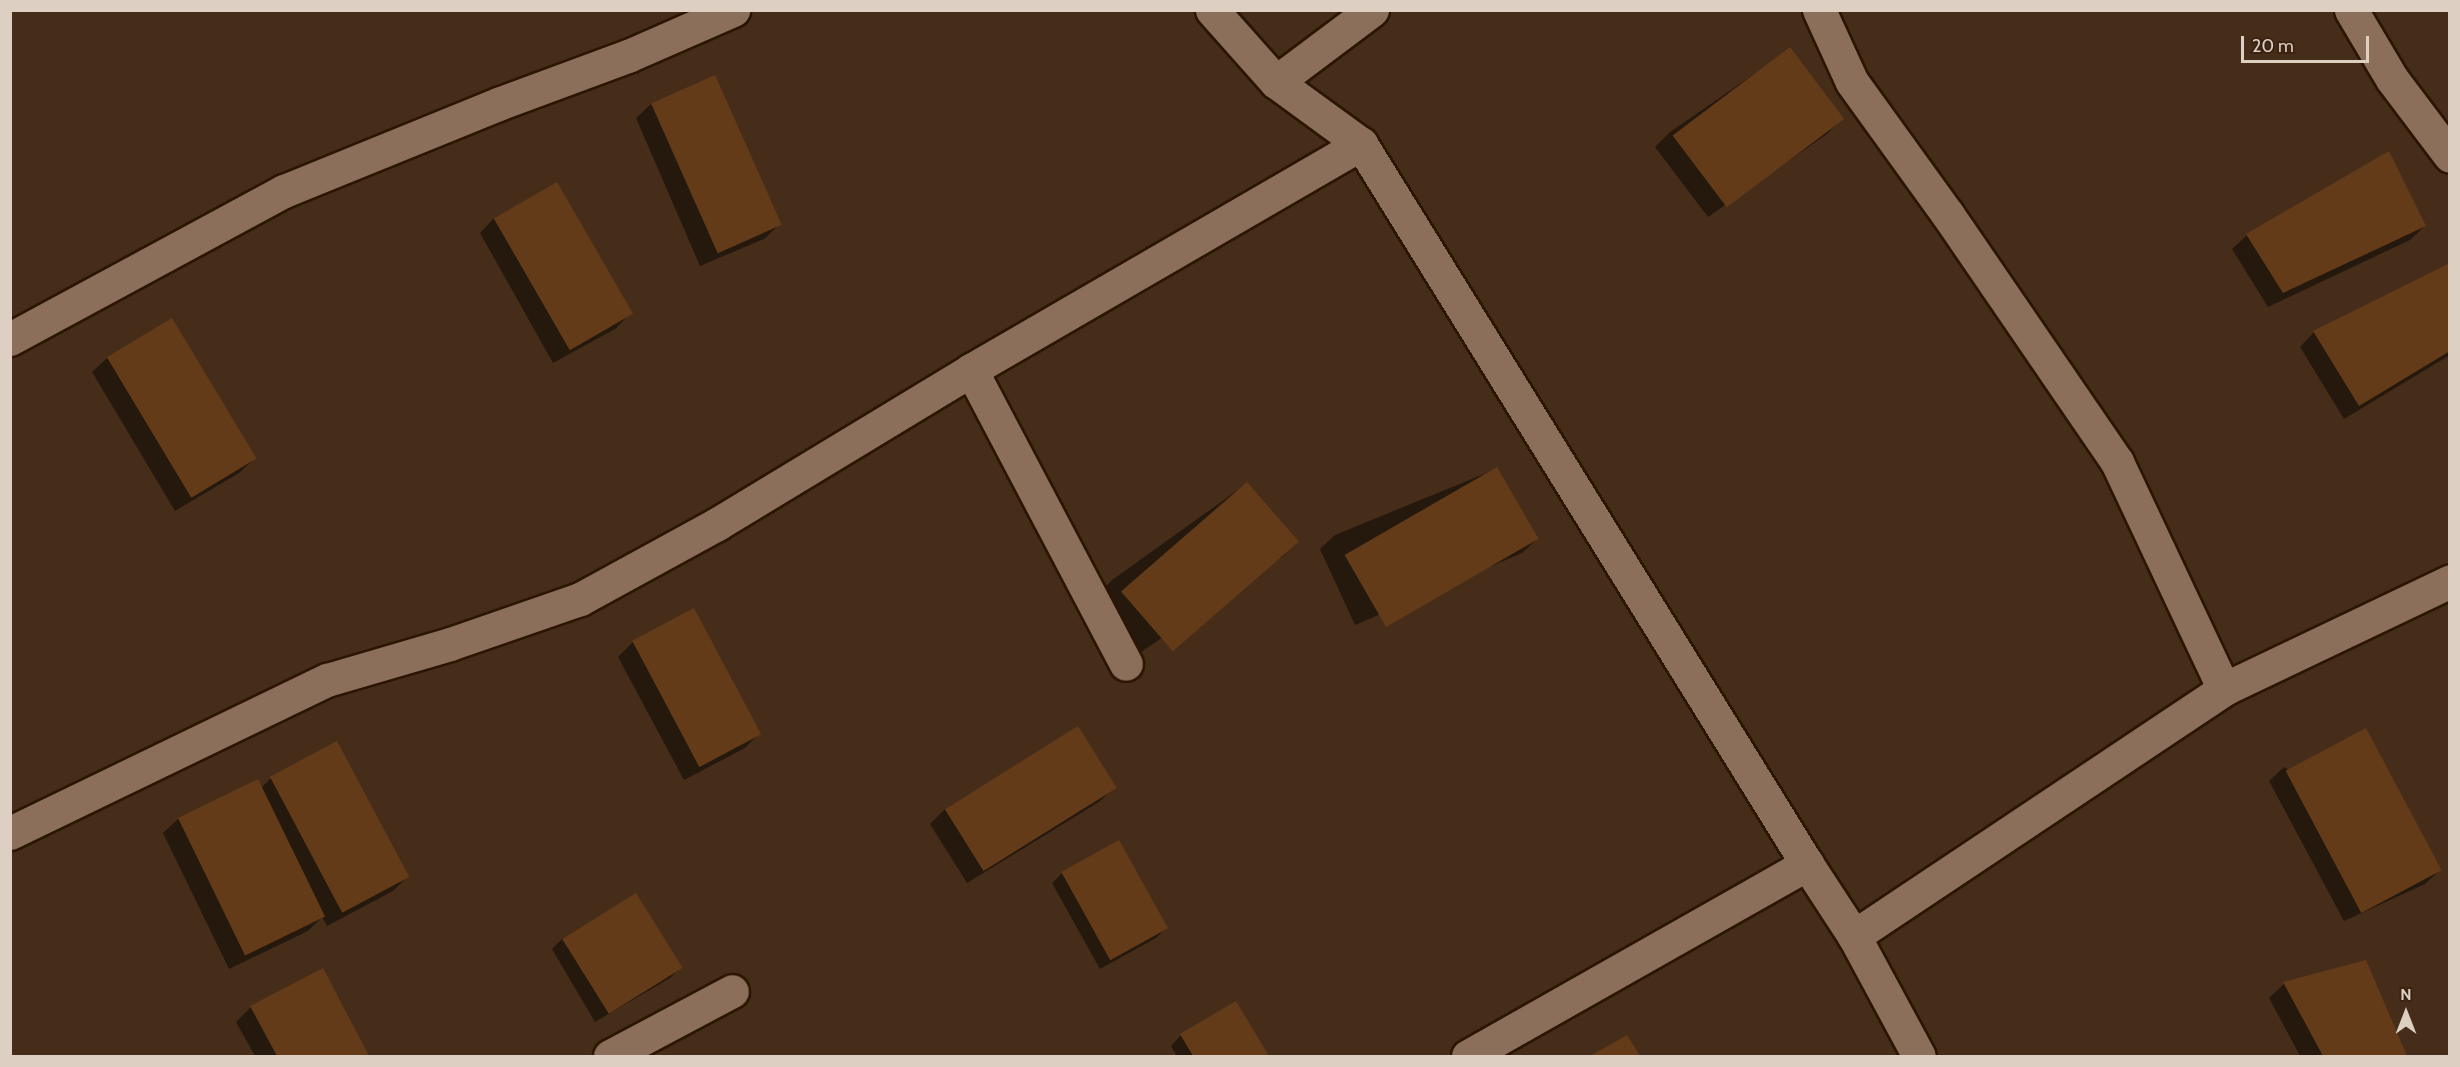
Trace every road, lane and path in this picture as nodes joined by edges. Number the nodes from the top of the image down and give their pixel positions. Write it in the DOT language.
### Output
graph roads {
  1 [pos="733,10"];
  2 [pos="1212,10"];
  3 [pos="1372,10"];
  4 [pos="1819,10"];
  5 [pos="2351,10"];
  6 [pos="1276,82"];
  7 [pos="1361,144"];
  8 [pos="2450,156"];
  9 [pos="10,339"];
  10 [pos="971,370"];
  11 [pos="2450,580"];
  12 [pos="1126,664"];
  13 [pos="2224,689"];
  14 [pos="10,833"];
  15 [pos="1807,864"];
  16 [pos="1854,936"];
  17 [pos="732,992"];
  18 [pos="610,1056"];
  19 [pos="1468,1056"];
  20 [pos="1919,1056"];
  1 -- 9 [label="street"];
  2 -- 6 [label="street"];
  3 -- 6 [label="street"];
  4 -- 13 [label="street"];
  5 -- 8 [label="street"];
  6 -- 7 [label="street"];
  7 -- 10 [label="street"];
  7 -- 15 [label="street"];
  10 -- 12 [label="street"];
  10 -- 14 [label="street"];
  11 -- 13 [label="street"];
  13 -- 16 [label="street"];
  15 -- 16 [label="street"];
  15 -- 19 [label="street"];
  16 -- 20 [label="street"];
  17 -- 18 [label="street"];
}
